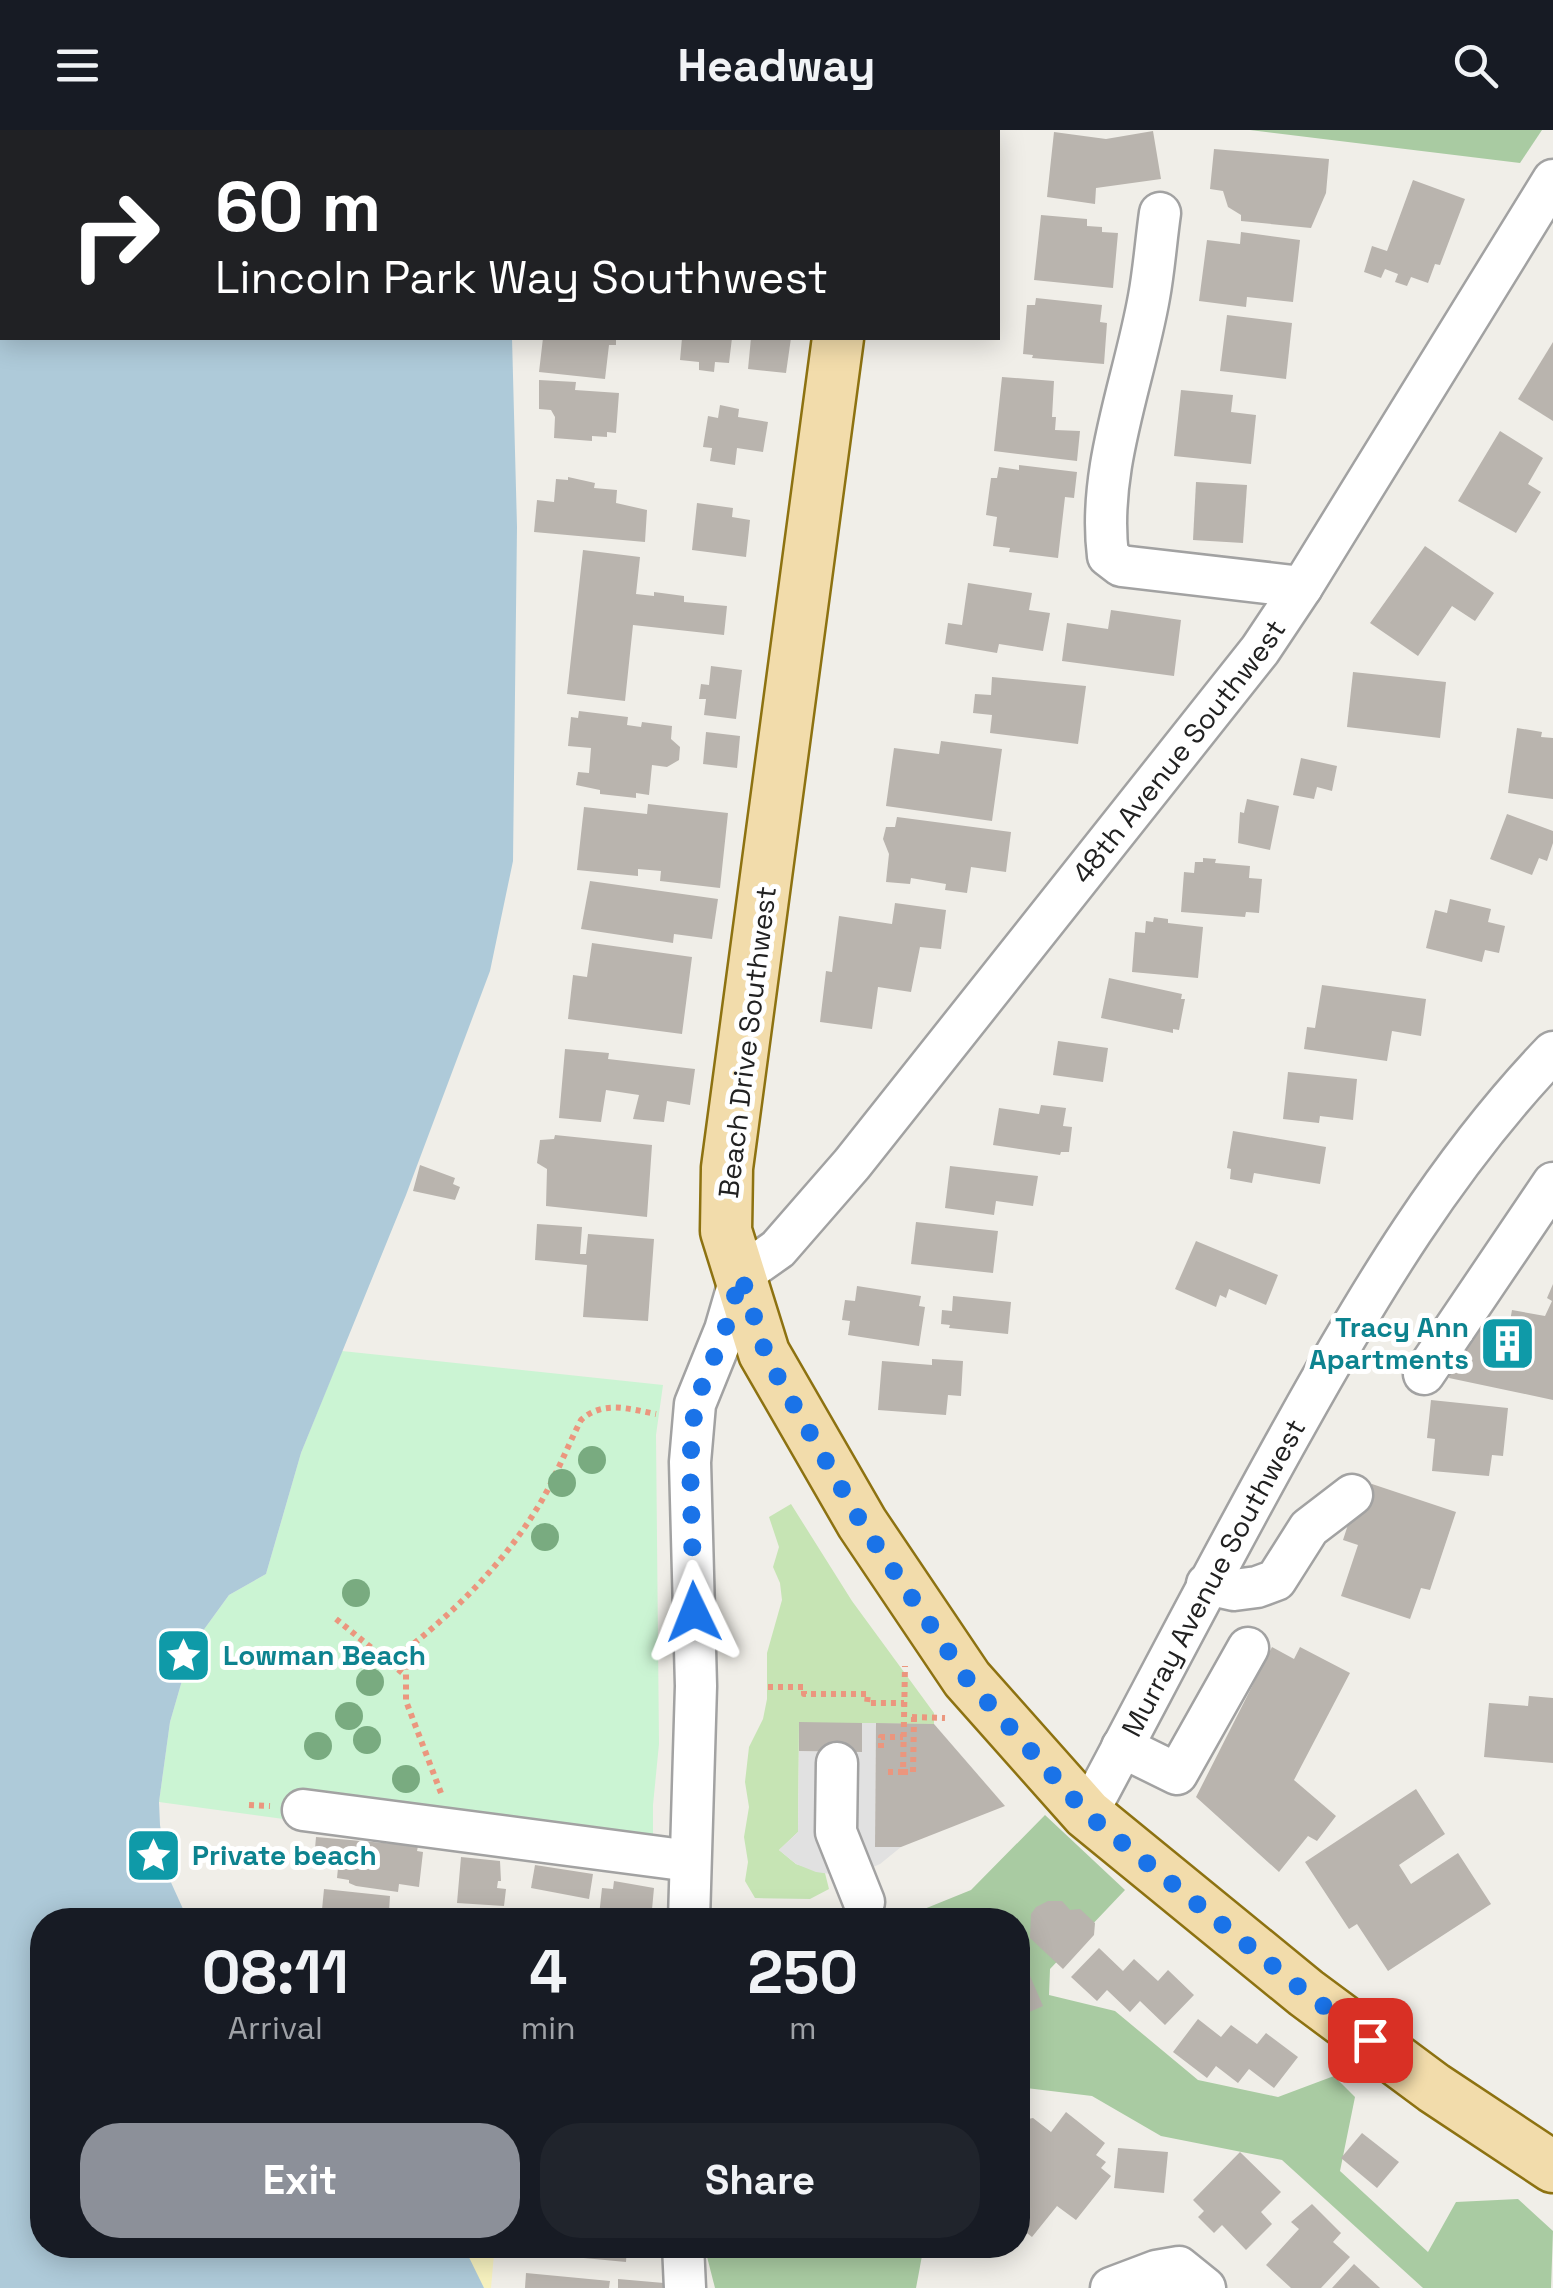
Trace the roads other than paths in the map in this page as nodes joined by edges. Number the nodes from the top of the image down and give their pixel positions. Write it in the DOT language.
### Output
graph roads {
  1 [pos="1553,180"];
  2 [pos="1160,213"];
  3 [pos="838,340"];
  4 [pos="1302,587"];
  5 [pos="1553,1052"];
  6 [pos="1553,1183"];
  7 [pos="741,1275"];
  8 [pos="1424,1374"];
  9 [pos="1352,1495"];
  10 [pos="1207,1584"];
  11 [pos="1248,1648"];
  12 [pos="1122,1747"];
  13 [pos="837,1763"];
  14 [pos="303,1810"];
  15 [pos="1087,1814"];
  16 [pos="690,1862"];
  17 [pos="864,1902"];
  18 [pos="689,1908"];
  19 [pos="1553,2167"];
  20 [pos="684,2258"];
  21 [pos="685,2288"];
  22 [pos="1111,2288"];
  23 [pos="1205,2288"];
  1 -- 4 [label="street, 48th Avenue Southwest"];
  2 -- 4 [label="street"];
  3 -- 7 [label="main road, Beach Drive Southwest"];
  4 -- 7 [label="street, 48th Avenue Southwest"];
  5 -- 10 [label="street, Murray Avenue Southwest"];
  6 -- 8 [label="street"];
  7 -- 15 [label="main road, Beach Drive Southwest"];
  7 -- 16 [label="street"];
  9 -- 10 [label="street"];
  10 -- 12 [label="street, Murray Avenue Southwest"];
  11 -- 12 [label="street"];
  12 -- 15 [label="street, Murray Avenue Southwest"];
  13 -- 17 [label="street"];
  14 -- 16 [label="street"];
  15 -- 19 [label="main road, Beach Drive Southwest"];
  16 -- 18 [label="street"];
  20 -- 21 [label="street"];
  22 -- 23 [label="street"];
}
